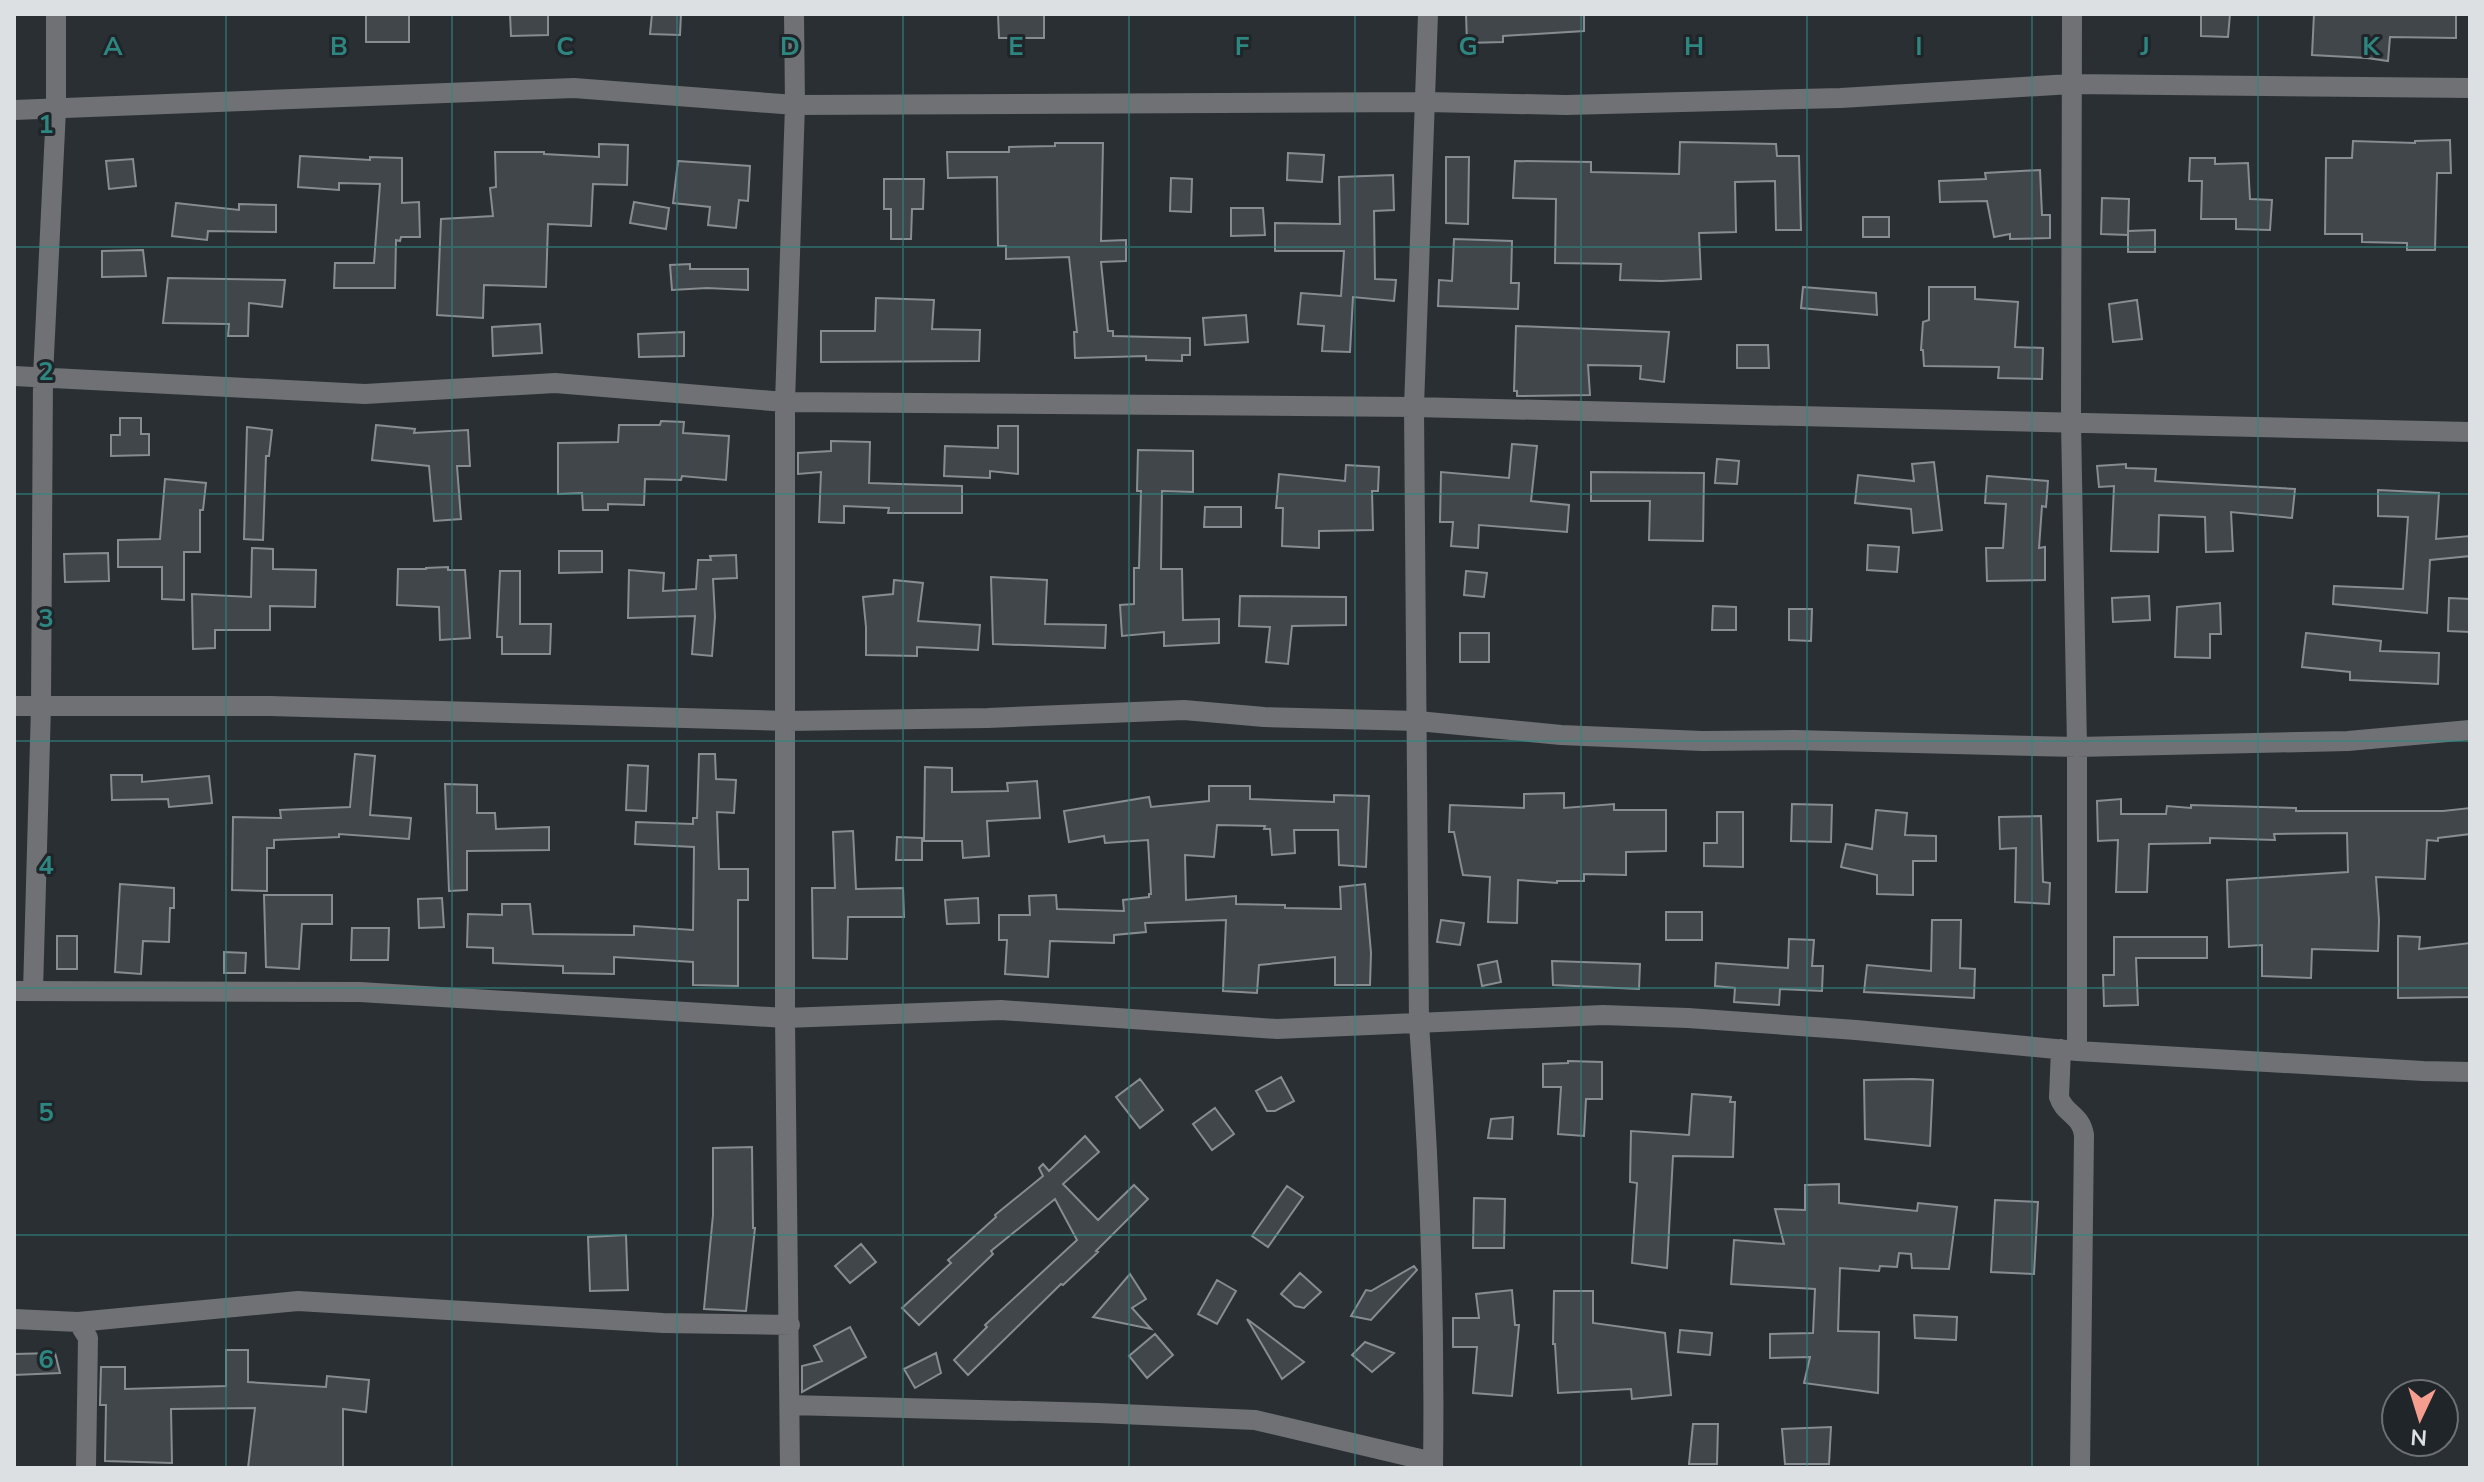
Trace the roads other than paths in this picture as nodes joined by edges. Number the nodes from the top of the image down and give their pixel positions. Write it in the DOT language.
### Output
graph roads {
  1 [pos="56,14"];
  2 [pos="794,14"];
  3 [pos="1428,14"];
  4 [pos="2072,14"];
  5 [pos="2071,84"];
  6 [pos="2470,88"];
  7 [pos="1426,102"];
  8 [pos="795,105"];
  9 [pos="14,110"];
  10 [pos="56,110"];
  11 [pos="14,376"];
  12 [pos="43,376"];
  13 [pos="785,402"];
  14 [pos="1414,407"];
  15 [pos="2071,423"];
  16 [pos="2470,432"];
  17 [pos="14,706"];
  18 [pos="41,706"];
  19 [pos="787,721"];
  20 [pos="1418,721"];
  21 [pos="2470,730"];
  22 [pos="2077,747"];
  23 [pos="24,991"];
  24 [pos="785,1018"];
  25 [pos="1419,1024"];
  26 [pos="2069,1050"];
  27 [pos="2470,1072"];
  28 [pos="14,1319"];
  29 [pos="78,1322"];
  30 [pos="790,1325"];
  31 [pos="790,1405"];
  32 [pos="1433,1465"];
  33 [pos="86,1468"];
  34 [pos="790,1468"];
  35 [pos="2080,1468"];
  1 -- 10 [label="street"];
  2 -- 8 [label="street"];
  3 -- 7 [label="street"];
  4 -- 5 [label="street"];
  5 -- 6 [label="street"];
  5 -- 7 [label="street"];
  5 -- 15 [label="street"];
  7 -- 8 [label="street"];
  7 -- 14 [label="street"];
  8 -- 10 [label="street"];
  8 -- 13 [label="street"];
  9 -- 10 [label="street"];
  10 -- 12 [label="street"];
  11 -- 12 [label="street"];
  12 -- 13 [label="street"];
  12 -- 18 [label="street"];
  13 -- 14 [label="street"];
  13 -- 19 [label="street"];
  14 -- 15 [label="street"];
  14 -- 20 [label="street"];
  15 -- 16 [label="street"];
  15 -- 22 [label="street"];
  17 -- 18 [label="street"];
  18 -- 19 [label="street"];
  18 -- 23 [label="street"];
  19 -- 20 [label="street"];
  19 -- 24 [label="street"];
  20 -- 22 [label="street"];
  20 -- 25 [label="street"];
  21 -- 22 [label="street"];
  22 -- 26 [label="street"];
  23 -- 24 [label="street"];
  24 -- 25 [label="street"];
  24 -- 30 [label="street"];
  25 -- 26 [label="street"];
  25 -- 32 [label="street"];
  26 -- 27 [label="street"];
  26 -- 35 [label="street"];
  28 -- 29 [label="street"];
  29 -- 30 [label="street"];
  29 -- 33 [label="street"];
  30 -- 31 [label="street"];
  31 -- 32 [label="street"];
  31 -- 34 [label="street"];
}
